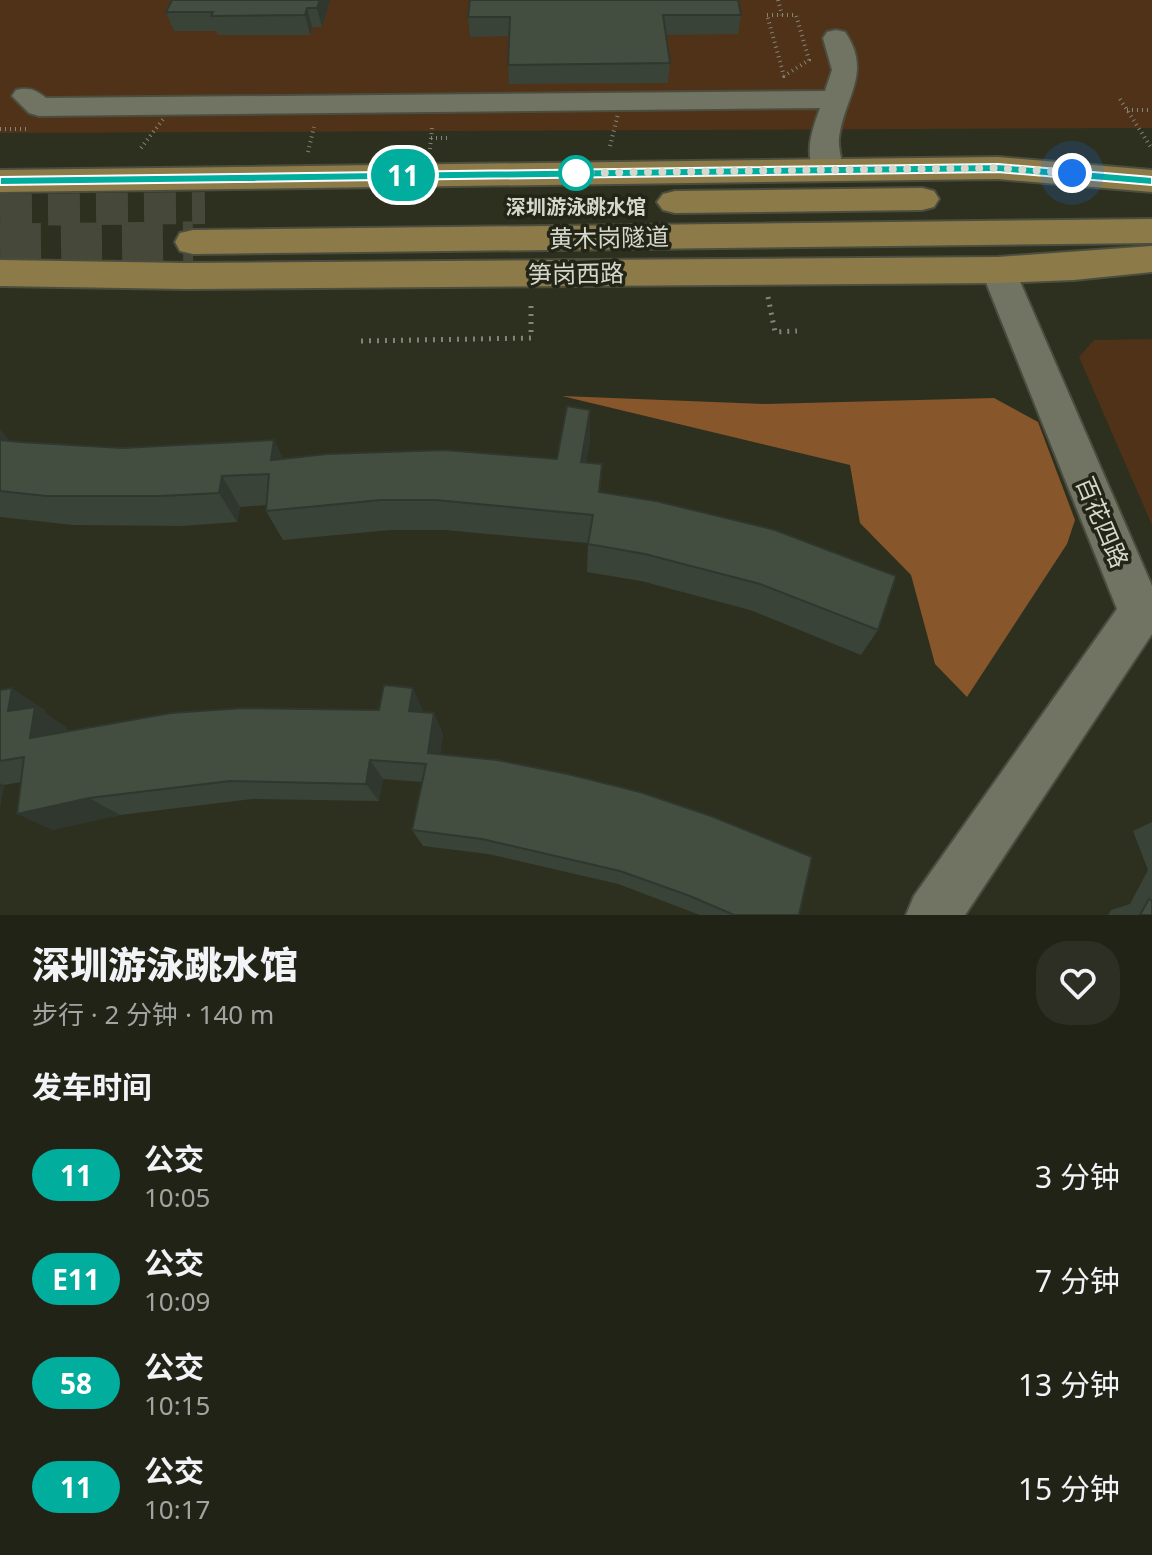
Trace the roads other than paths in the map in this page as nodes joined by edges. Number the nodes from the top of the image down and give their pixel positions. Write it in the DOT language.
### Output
graph roads {
  1 [pos="836,38"];
  2 [pos="26,96"];
  3 [pos="837,99"];
  4 [pos="828,170"];
  5 [pos="0,181"];
  6 [pos="1152,181"];
  7 [pos="1152,195"];
  8 [pos="205,208"];
  9 [pos="1152,231"];
  10 [pos="193,242"];
  11 [pos="1152,259"];
  12 [pos="998,270"];
  13 [pos="0,273"];
  14 [pos="1147,616"];
  15 [pos="933,915"];
  1 -- 3 [label="street"];
  2 -- 3 [label="street"];
  3 -- 4 [label="street"];
  4 -- 5 [label="main road"];
  4 -- 6 [label="main road"];
  7 -- 8 [label="main road, 黄木岗隧道"];
  9 -- 10 [label="main road, 黄木岗隧道"];
  11 -- 12 [label="main road, 笋岗西路"];
  12 -- 13 [label="main road, 笋岗西路"];
  12 -- 14 [label="street, 百花四路"];
  14 -- 15 [label="street, 百花四路"];
}
